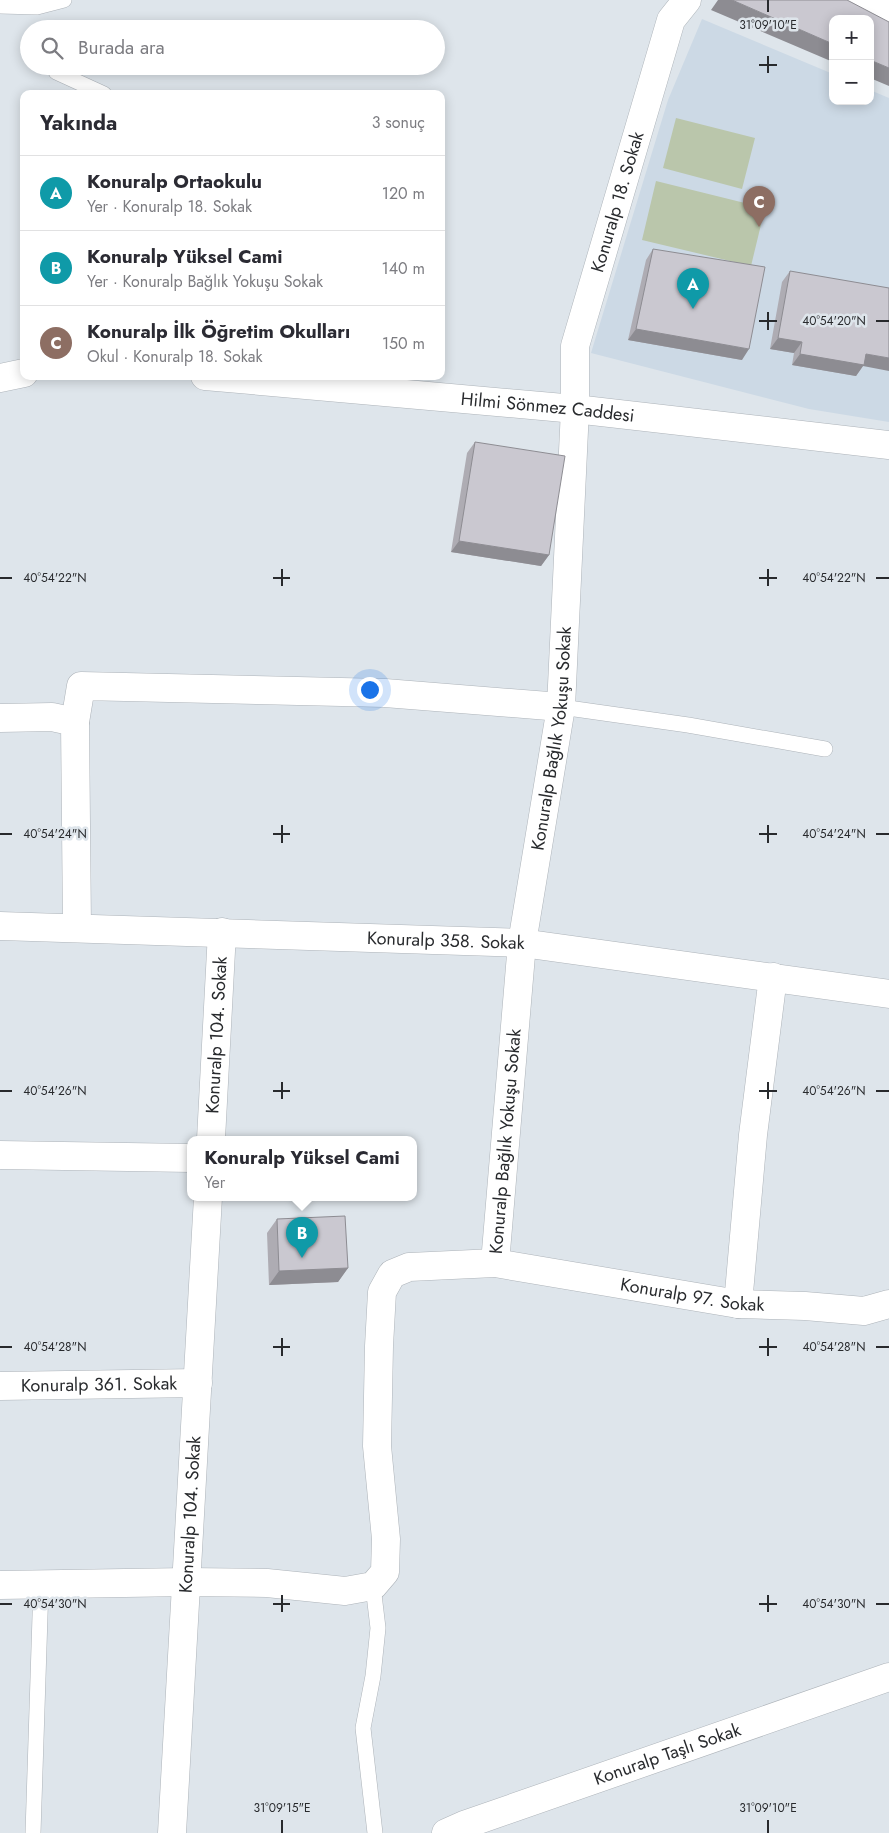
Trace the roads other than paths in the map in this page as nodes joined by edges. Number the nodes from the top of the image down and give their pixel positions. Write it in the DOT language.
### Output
graph roads {
  1 [pos="64,0"];
  2 [pos="687,0"];
  3 [pos="848,0"];
  4 [pos="0,6"];
  5 [pos="886,16"];
  6 [pos="63,75"];
  7 [pos="95,90"];
  8 [pos="20,374"];
  9 [pos="0,378"];
  10 [pos="249,380"];
  11 [pos="575,410"];
  12 [pos="889,445"];
  13 [pos="561,707"];
  14 [pos="0,718"];
  15 [pos="75,722"];
  16 [pos="824,749"];
  17 [pos="0,926"];
  18 [pos="77,928"];
  19 [pos="222,932"];
  20 [pos="522,943"];
  21 [pos="773,977"];
  22 [pos="889,994"];
  23 [pos="211,1136"];
  24 [pos="0,1155"];
  25 [pos="187,1158"];
  26 [pos="208,1201"];
  27 [pos="494,1263"];
  28 [pos="738,1304"];
  29 [pos="889,1304"];
  30 [pos="198,1383"];
  31 [pos="0,1386"];
  32 [pos="187,1582"];
  33 [pos="41,1584"];
  34 [pos="0,1585"];
  35 [pos="373,1586"];
  36 [pos="889,1677"];
  37 [pos="33,1833"];
  38 [pos="172,1833"];
  39 [pos="375,1833"];
  40 [pos="446,1833"];
  1 -- 4 [label="lane"];
  2 -- 11 [label="street, Konuralp 18. Sokak"];
  3 -- 5 [label="street"];
  6 -- 7 [label="lane"];
  8 -- 9 [label="street"];
  10 -- 11 [label="street, Hilmi Sönmez Caddesi"];
  11 -- 12 [label="street, Hilmi Sönmez Caddesi"];
  11 -- 13 [label="street, Konuralp Bağlık Yokuşu Sokak"];
  13 -- 15 [label="street"];
  13 -- 16 [label="lane"];
  13 -- 20 [label="street, Konuralp Bağlık Yokuşu Sokak"];
  14 -- 15 [label="street"];
  15 -- 18 [label="street"];
  17 -- 18 [label="street, Konuralp 358. Sokak"];
  18 -- 19 [label="street, Konuralp 358. Sokak"];
  19 -- 20 [label="street, Konuralp 358. Sokak"];
  19 -- 23 [label="street, Konuralp 104. Sokak"];
  20 -- 21 [label="street, Konuralp 358. Sokak"];
  20 -- 27 [label="street, Konuralp Bağlık Yokuşu Sokak"];
  21 -- 22 [label="street, Konuralp 358. Sokak"];
  21 -- 28 [label="street"];
  24 -- 25 [label="street"];
  26 -- 30 [label="street, Konuralp 104. Sokak"];
  27 -- 28 [label="street, Konuralp 97. Sokak"];
  27 -- 35 [label="street, Konuralp Bağlık Yokuşu Sokak"];
  28 -- 29 [label="street, Konuralp 97. Sokak"];
  30 -- 31 [label="street, Konuralp 361. Sokak"];
  30 -- 32 [label="street, Konuralp 104. Sokak"];
  32 -- 33 [label="street"];
  32 -- 35 [label="street"];
  32 -- 38 [label="street, Konuralp 104. Sokak"];
  33 -- 34 [label="street"];
  33 -- 37 [label="lane"];
  35 -- 39 [label="lane"];
  36 -- 40 [label="street, Konuralp Taşlı Sokak"];
}
